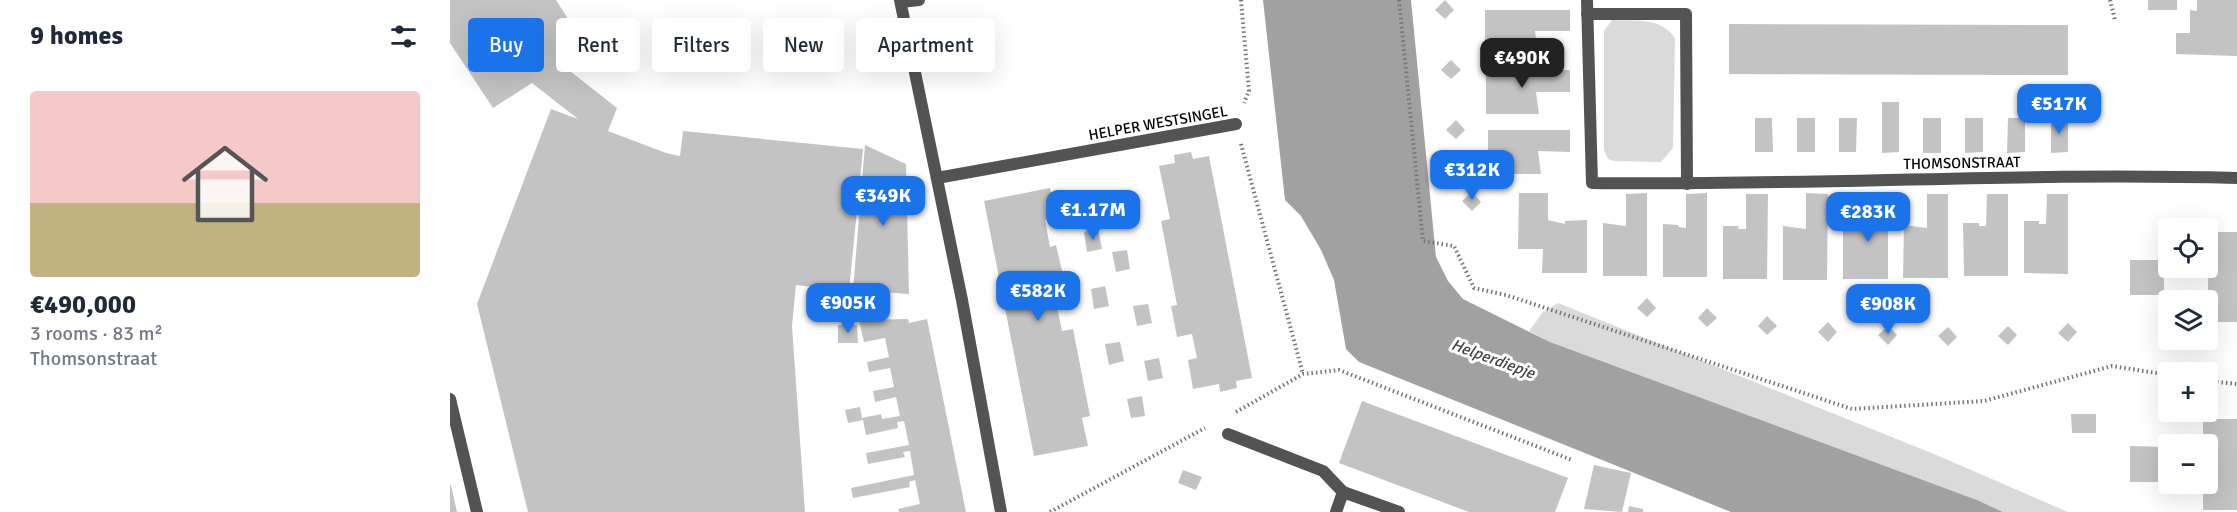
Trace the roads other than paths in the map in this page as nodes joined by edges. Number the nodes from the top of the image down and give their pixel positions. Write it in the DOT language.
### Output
graph roads {
  1 [pos="919,0"];
  2 [pos="1587,0"];
  3 [pos="900,1"];
  4 [pos="1587,14"];
  5 [pos="1236,124"];
  6 [pos="937,178"];
  7 [pos="2237,178"];
  8 [pos="1687,184"];
  9 [pos="450,399"];
  10 [pos="1228,434"];
  11 [pos="1343,492"];
  12 [pos="477,512"];
  13 [pos="1001,512"];
  14 [pos="1336,512"];
  15 [pos="1399,512"];
  1 -- 3 [label="street"];
  2 -- 4 [label="street, THOMSONSTRAAT"];
  3 -- 6 [label="street"];
  4 -- 8 [label="street, THOMSONSTRAAT"];
  4 -- 8 [label="street"];
  5 -- 6 [label="street, HELPER WESTSINGEL"];
  6 -- 13 [label="street"];
  7 -- 8 [label="street, THOMSONSTRAAT"];
  9 -- 12 [label="street"];
  10 -- 11 [label="street"];
  11 -- 14 [label="street"];
  11 -- 15 [label="street"];
}
